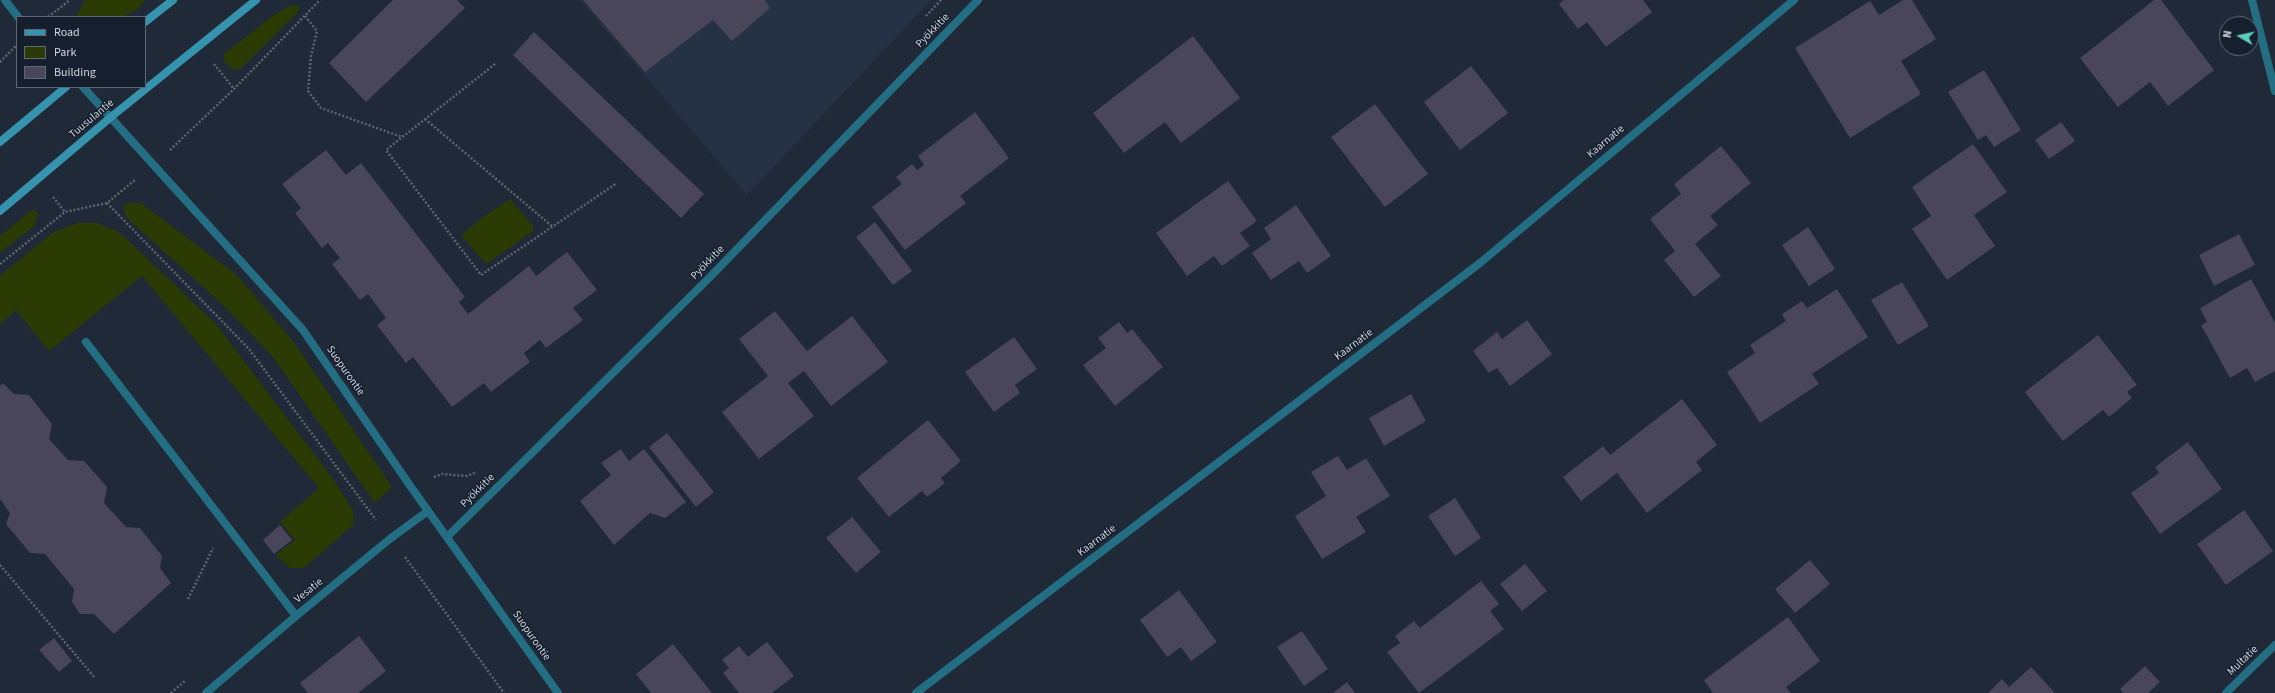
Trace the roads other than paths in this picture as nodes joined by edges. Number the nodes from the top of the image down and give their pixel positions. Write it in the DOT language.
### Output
graph roads {
  1 [pos="5,0"];
  2 [pos="173,0"];
  3 [pos="256,0"];
  4 [pos="978,0"];
  5 [pos="1794,0"];
  6 [pos="2252,0"];
  7 [pos="17,16"];
  8 [pos="146,21"];
  9 [pos="65,88"];
  10 [pos="83,88"];
  11 [pos="2275,91"];
  12 [pos="111,116"];
  13 [pos="0,142"];
  14 [pos="0,211"];
  15 [pos="86,342"];
  16 [pos="428,511"];
  17 [pos="448,537"];
  18 [pos="296,616"];
  19 [pos="2275,645"];
  20 [pos="206,693"];
  21 [pos="558,693"];
  22 [pos="916,693"];
  23 [pos="2226,693"];
  1 -- 7 [label="street"];
  2 -- 8 [label="main road"];
  3 -- 12 [label="main road, Tuusulantie"];
  4 -- 17 [label="street, Pyökkitie"];
  5 -- 22 [label="street, Kaarnatie"];
  6 -- 11 [label="street"];
  9 -- 13 [label="main road"];
  10 -- 12 [label="street, Suopurontie"];
  12 -- 14 [label="main road, Tuusulantie"];
  12 -- 16 [label="street, Suopurontie"];
  15 -- 18 [label="street"];
  16 -- 17 [label="street, Suopurontie"];
  16 -- 18 [label="street, Vesatie"];
  17 -- 21 [label="street, Suopurontie"];
  18 -- 20 [label="street, Vesatie"];
  19 -- 23 [label="street, Multatie"];
}
